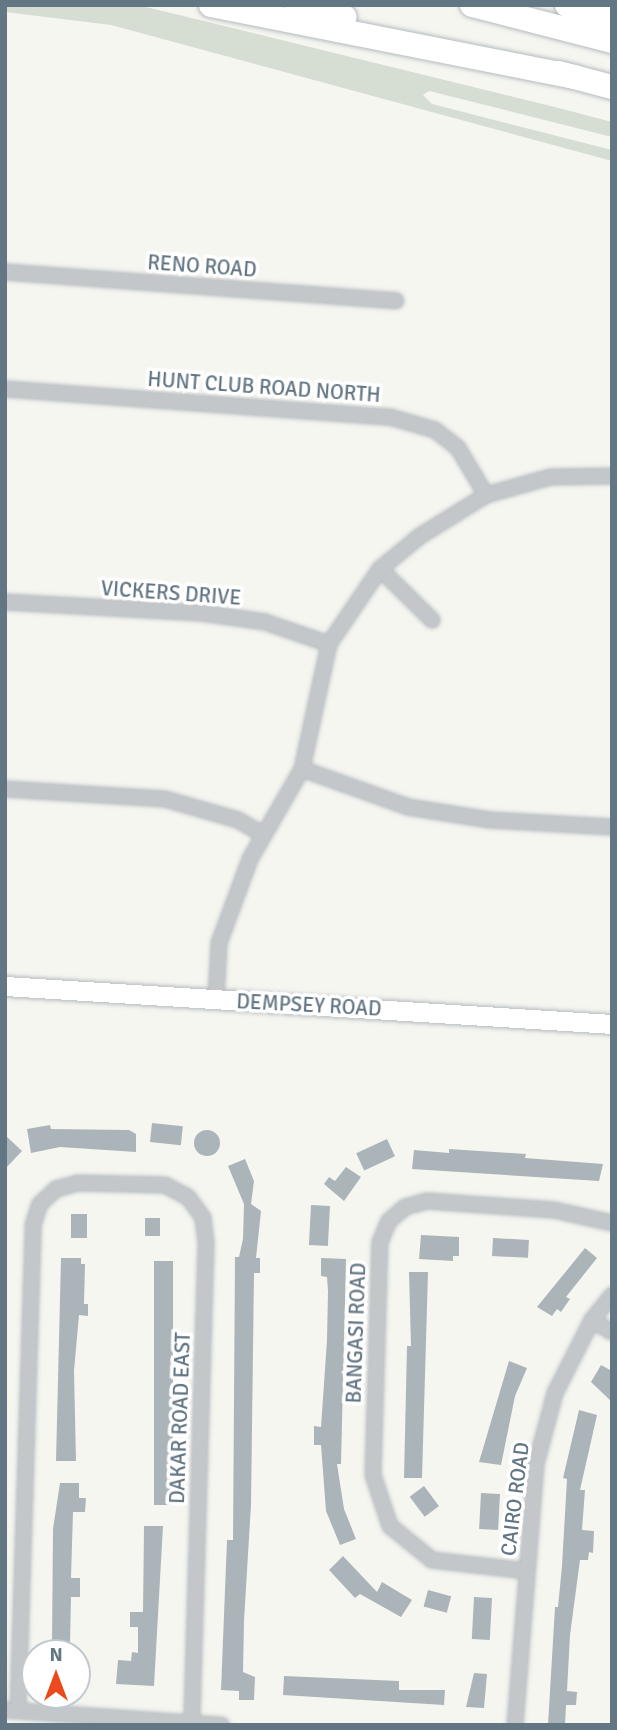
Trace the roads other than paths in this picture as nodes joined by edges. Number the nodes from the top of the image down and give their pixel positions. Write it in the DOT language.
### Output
graph roads {
  1 [pos="211,5"];
  2 [pos="297,5"];
  3 [pos="472,5"];
  4 [pos="567,5"];
  5 [pos="612,20"];
  6 [pos="612,41"];
  7 [pos="576,77"];
  8 [pos="612,87"];
  9 [pos="5,272"];
  10 [pos="396,301"];
  11 [pos="5,389"];
  12 [pos="612,476"];
  13 [pos="486,495"];
  14 [pos="380,569"];
  15 [pos="5,602"];
  16 [pos="432,620"];
  17 [pos="329,644"];
  18 [pos="302,769"];
  19 [pos="5,789"];
  20 [pos="612,827"];
  21 [pos="264,835"];
  22 [pos="5,986"];
  23 [pos="216,999"];
  24 [pos="612,1024"];
  25 [pos="612,1223"];
  26 [pos="612,1295"];
  27 [pos="592,1320"];
  28 [pos="612,1332"];
  29 [pos="527,1570"];
  30 [pos="11,1710"];
  31 [pos="192,1723"];
  32 [pos="221,1725"];
  33 [pos="515,1725"];
  1 -- 7 [label="highway"];
  2 -- 7 [label="highway"];
  3 -- 6 [label="highway"];
  4 -- 5 [label="highway"];
  7 -- 8 [label="highway"];
  9 -- 10 [label="street, RENO ROAD"];
  11 -- 13 [label="street, HUNT CLUB ROAD NORTH"];
  12 -- 13 [label="street"];
  13 -- 14 [label="street"];
  14 -- 16 [label="street"];
  14 -- 17 [label="street"];
  15 -- 17 [label="street, VICKERS DRIVE"];
  17 -- 18 [label="street"];
  18 -- 20 [label="street"];
  18 -- 21 [label="street"];
  19 -- 21 [label="street"];
  21 -- 23 [label="street"];
  22 -- 23 [label="main road, DEMPSEY ROAD"];
  23 -- 24 [label="main road, DEMPSEY ROAD"];
  25 -- 29 [label="street, BANGASI ROAD"];
  26 -- 27 [label="street, CAIRO ROAD"];
  27 -- 28 [label="street"];
  27 -- 29 [label="street, CAIRO ROAD"];
  29 -- 33 [label="street, CAIRO ROAD"];
  30 -- 31 [label="street"];
  30 -- 31 [label="street, DAKAR ROAD EAST"];
  31 -- 32 [label="street"];
}
